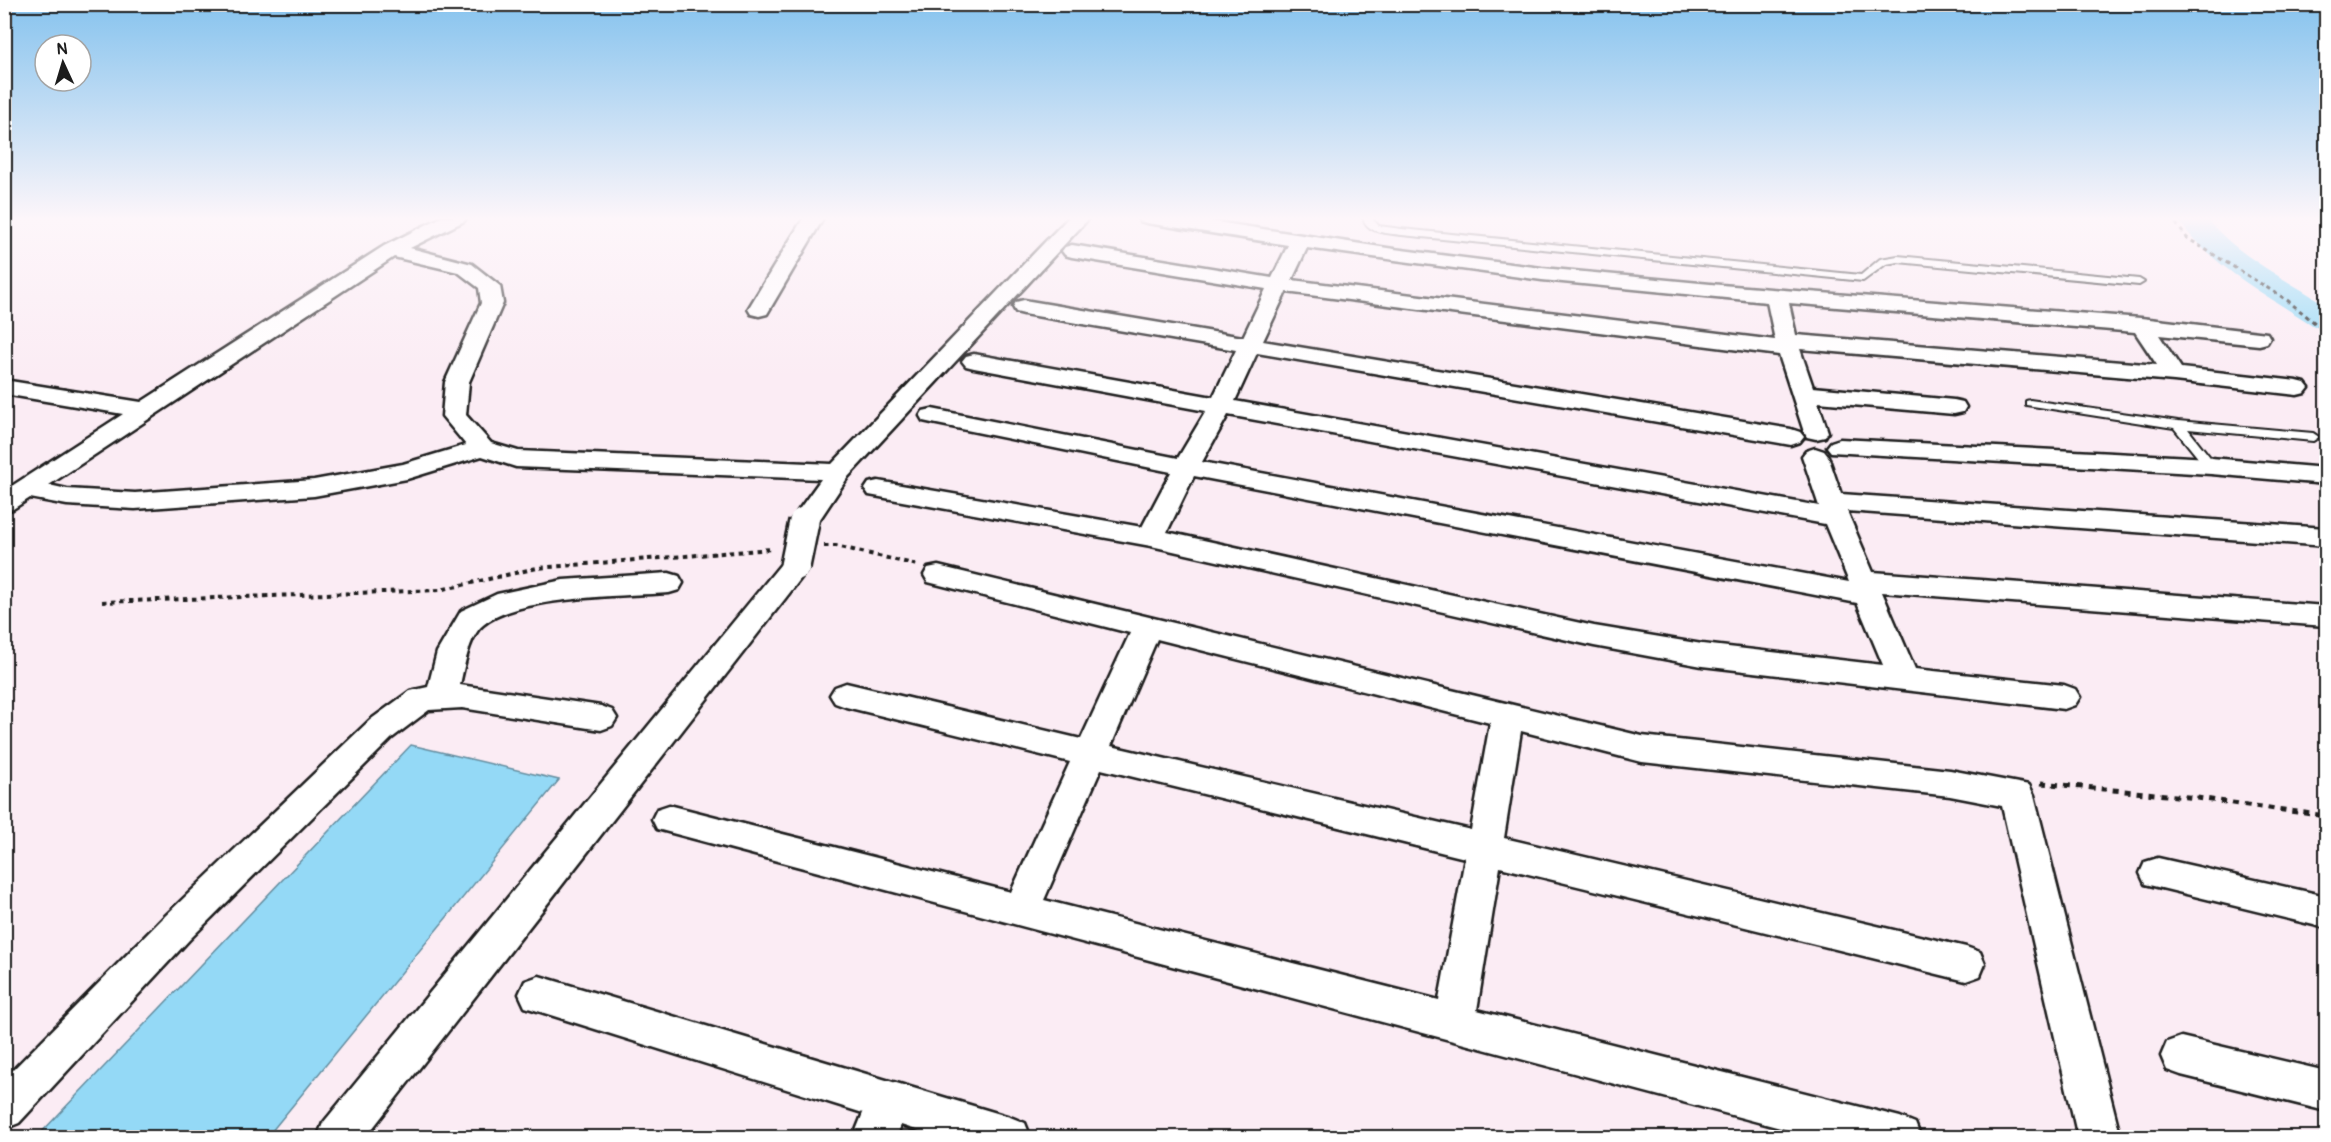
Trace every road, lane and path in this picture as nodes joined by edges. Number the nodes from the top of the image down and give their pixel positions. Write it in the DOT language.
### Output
graph roads {
  1 [pos="360,270"];
  2 [pos="468,270"];
  3 [pos="782,270"];
  4 [pos="1030,270"];
  5 [pos="1189,270"];
  6 [pos="1286,270"];
  7 [pos="1514,270"];
  8 [pos="1786,270"];
  9 [pos="1872,270"];
  10 [pos="2016,270"];
  11 [pos="2239,270"];
  12 [pos="2139,282"];
  13 [pos="1278,285"];
  14 [pos="1776,295"];
  15 [pos="1024,307"];
  16 [pos="759,309"];
  17 [pos="2141,326"];
  18 [pos="2326,332"];
  19 [pos="2259,338"];
  20 [pos="1787,345"];
  21 [pos="1249,346"];
  22 [pos="974,361"];
  23 [pos="2174,374"];
  24 [pos="4,387"];
  25 [pos="2297,388"];
  26 [pos="1803,393"];
  27 [pos="2030,403"];
  28 [pos="1221,405"];
  29 [pos="1954,407"];
  30 [pos="144,410"];
  31 [pos="932,416"];
  32 [pos="2178,424"];
  33 [pos="2313,437"];
  34 [pos="1823,445"];
  35 [pos="482,448"];
  36 [pos="2211,466"];
  37 [pos="1186,467"];
  38 [pos="839,472"];
  39 [pos="2326,476"];
  40 [pos="27,489"];
  41 [pos="878,489"];
  42 [pos="4,503"];
  43 [pos="1833,510"];
  44 [pos="1151,537"];
  45 [pos="2326,537"];
  46 [pos="938,575"];
  47 [pos="669,583"];
  48 [pos="1865,588"];
  49 [pos="2326,616"];
  50 [pos="1148,625"];
  51 [pos="1904,678"];
  52 [pos="846,695"];
  53 [pos="2064,697"];
  54 [pos="441,698"];
  55 [pos="1508,715"];
  56 [pos="601,718"];
  57 [pos="1091,754"];
  58 [pos="669,819"];
  59 [pos="1485,849"];
  60 [pos="2158,873"];
  61 [pos="1021,910"];
  62 [pos="2326,912"];
  63 [pos="1966,964"];
  64 [pos="538,994"];
  65 [pos="1455,1023"];
  66 [pos="2181,1056"];
  67 [pos="2326,1091"];
  68 [pos="4,1109"];
  69 [pos="882,1119"];
  70 [pos="338,1137"];
  71 [pos="1010,1137"];
  72 [pos="1900,1137"];
  73 [pos="2100,1137"];
  1 -- 30 [label="street"];
  2 -- 35 [label="street"];
  3 -- 16 [label="street"];
  4 -- 38 [label="street"];
  5 -- 13 [label="street"];
  6 -- 13 [label="street"];
  7 -- 14 [label="street"];
  8 -- 9 [label="lane"];
  10 -- 12 [label="lane"];
  11 -- 18 [label="path"];
  13 -- 20 [label="street"];
  13 -- 21 [label="street"];
  14 -- 17 [label="street"];
  14 -- 20 [label="street"];
  15 -- 21 [label="street"];
  17 -- 19 [label="street"];
  17 -- 23 [label="street"];
  20 -- 23 [label="street"];
  20 -- 26 [label="street"];
  21 -- 28 [label="street"];
  21 -- 34 [label="street"];
  22 -- 28 [label="street"];
  23 -- 25 [label="street"];
  24 -- 30 [label="street"];
  26 -- 29 [label="street"];
  26 -- 34 [label="street"];
  27 -- 32 [label="lane"];
  28 -- 37 [label="street"];
  28 -- 43 [label="street"];
  30 -- 40 [label="street"];
  31 -- 37 [label="street"];
  32 -- 33 [label="lane"];
  32 -- 36 [label="lane"];
  34 -- 36 [label="street"];
  34 -- 43 [label="street"];
  35 -- 38 [label="street"];
  35 -- 40 [label="street"];
  36 -- 39 [label="street"];
  37 -- 44 [label="street"];
  37 -- 48 [label="street"];
  38 -- 70 [label="street, bridge"];
  40 -- 42 [label="street"];
  41 -- 44 [label="street"];
  43 -- 45 [label="street"];
  43 -- 48 [label="street"];
  44 -- 51 [label="street"];
  46 -- 50 [label="street"];
  47 -- 54 [label="street"];
  48 -- 49 [label="street"];
  48 -- 51 [label="street"];
  50 -- 55 [label="street"];
  50 -- 57 [label="street"];
  51 -- 53 [label="street"];
  52 -- 57 [label="street"];
  54 -- 56 [label="street"];
  54 -- 68 [label="street"];
  55 -- 59 [label="street"];
  55 -- 73 [label="street"];
  57 -- 59 [label="street"];
  57 -- 61 [label="street"];
  58 -- 61 [label="street"];
  59 -- 63 [label="street"];
  59 -- 65 [label="street"];
  60 -- 62 [label="street"];
  61 -- 65 [label="street"];
  64 -- 69 [label="street"];
  65 -- 72 [label="street"];
  66 -- 67 [label="street"];
  69 -- 71 [label="street"];
}
